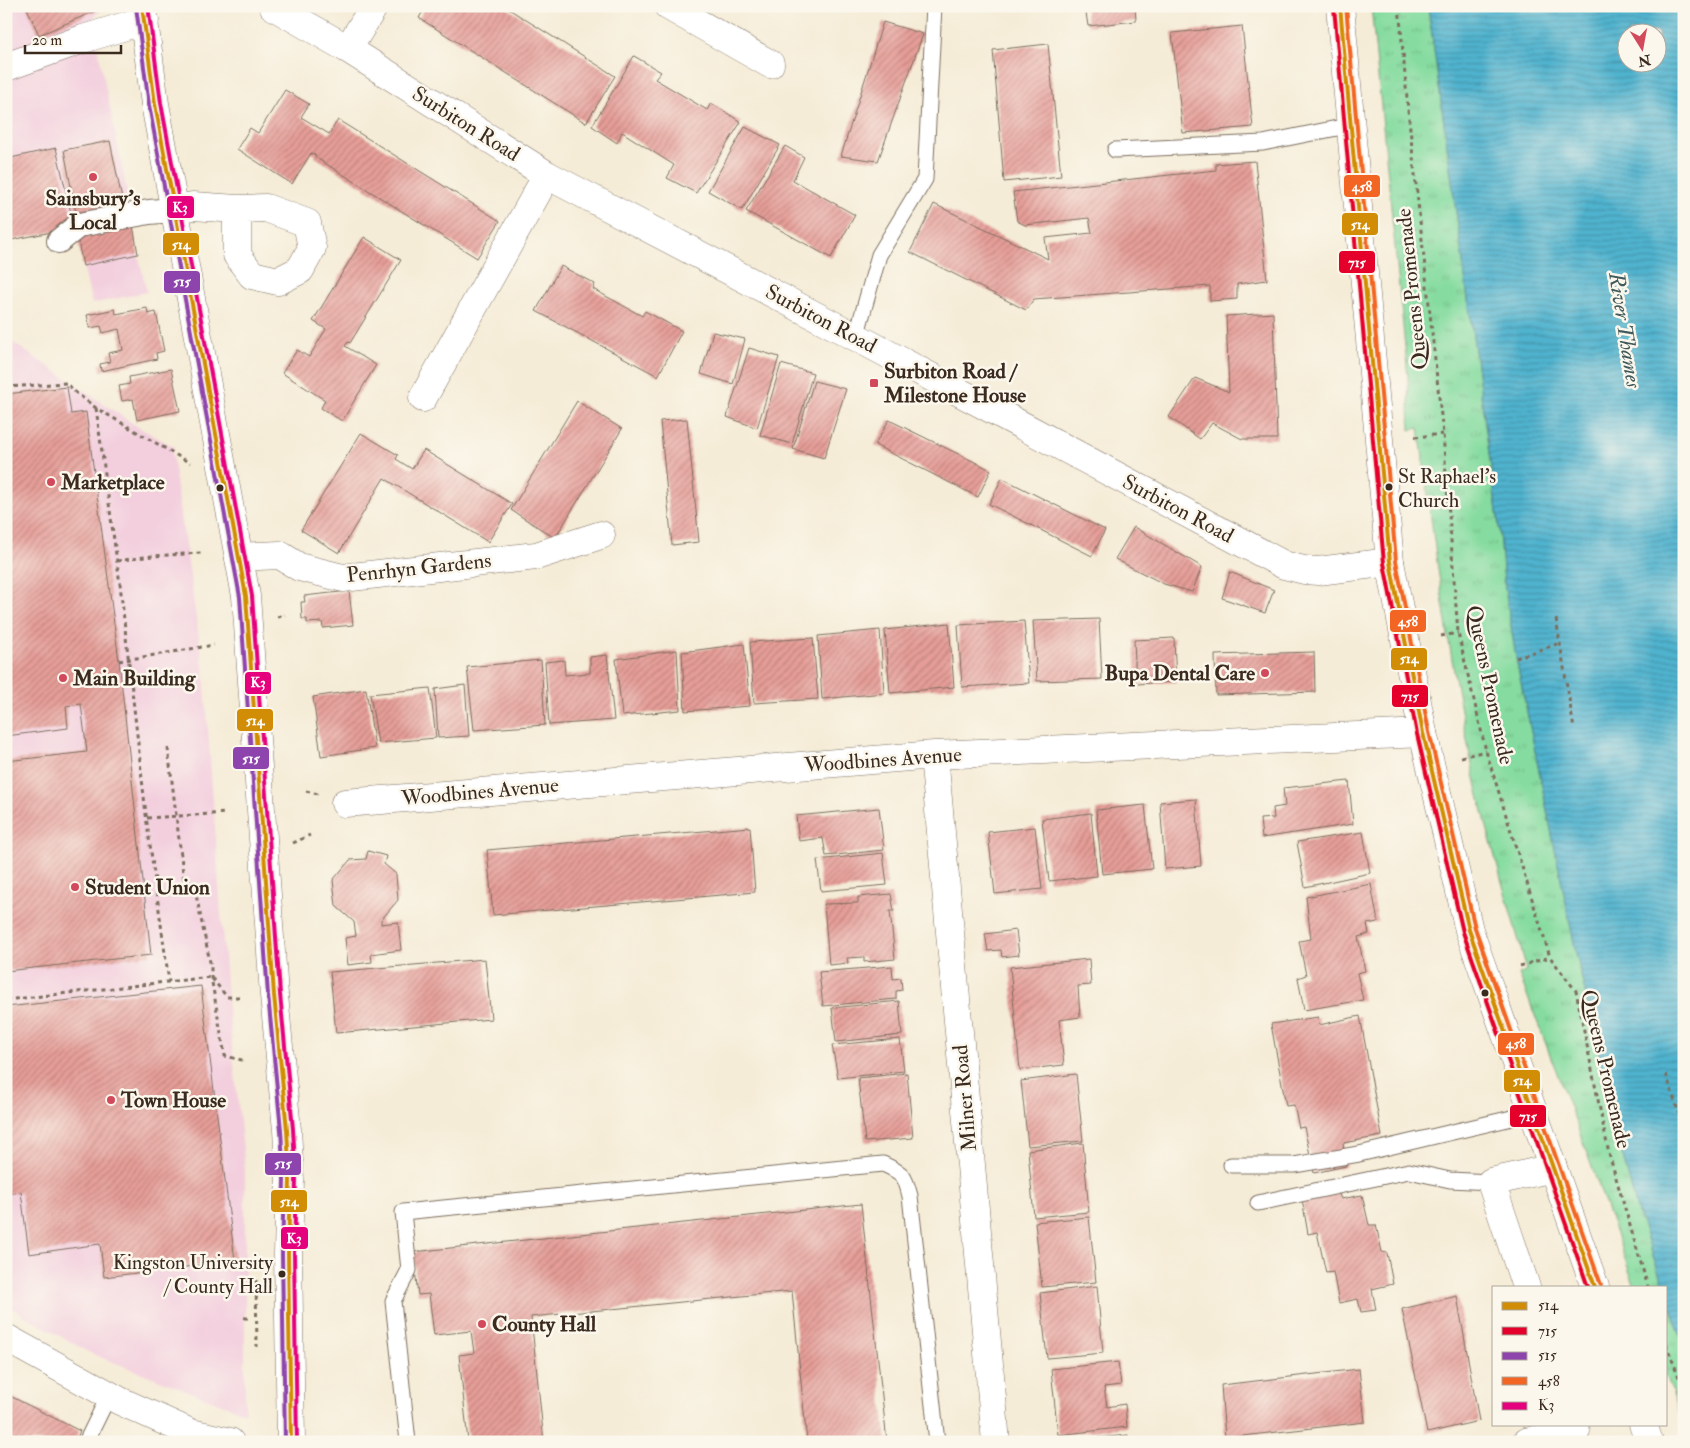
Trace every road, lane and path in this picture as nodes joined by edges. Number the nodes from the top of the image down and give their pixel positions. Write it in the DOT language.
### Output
graph roads {
  1 [pos="273,6"];
  2 [pos="374,6"];
  3 [pos="668,6"];
  4 [pos="934,6"];
  5 [pos="1340,6"];
  6 [pos="1399,6"];
  7 [pos="144,13"];
  8 [pos="348,50"];
  9 [pos="770,64"];
  10 [pos="6,67"];
  11 [pos="1352,126"];
  12 [pos="1115,150"];
  13 [pos="547,175"];
  14 [pos="237,209"];
  15 [pos="173,210"];
  16 [pos="59,241"];
  17 [pos="856,337"];
  18 [pos="6,387"];
  19 [pos="423,398"];
  20 [pos="96,408"];
  21 [pos="1443,434"];
  22 [pos="1415,437"];
  23 [pos="190,463"];
  24 [pos="601,535"];
  25 [pos="202,553"];
  26 [pos="239,557"];
  27 [pos="117,561"];
  28 [pos="1390,562"];
  29 [pos="1556,619"];
  30 [pos="1458,632"];
  31 [pos="1441,636"];
  32 [pos="1560,643"];
  33 [pos="214,645"];
  34 [pos="130,658"];
  35 [pos="1516,658"];
  36 [pos="119,661"];
  37 [pos="1574,729"];
  38 [pos="1423,733"];
  39 [pos="168,748"];
  40 [pos="1486,751"];
  41 [pos="934,755"];
  42 [pos="1457,757"];
  43 [pos="345,803"];
  44 [pos="226,813"];
  45 [pos="175,816"];
  46 [pos="147,818"];
  47 [pos="1550,958"];
  48 [pos="1520,966"];
  49 [pos="211,977"];
  50 [pos="169,982"];
  51 [pos="241,997"];
  52 [pos="6,1000"];
  53 [pos="246,1061"];
  54 [pos="1666,1074"];
  55 [pos="1533,1113"];
  56 [pos="1684,1129"];
  57 [pos="1231,1165"];
  58 [pos="1553,1168"];
  59 [pos="1490,1182"];
  60 [pos="1258,1203"];
  61 [pos="1526,1286"];
  62 [pos="1595,1286"];
  63 [pos="1648,1286"];
  64 [pos="6,1338"];
  65 [pos="1668,1349"];
  66 [pos="1684,1390"];
  67 [pos="109,1395"];
  68 [pos="1644,1426"];
  69 [pos="1577,1432"];
  70 [pos="86,1442"];
  71 [pos="230,1442"];
  72 [pos="291,1442"];
  73 [pos="408,1442"];
  74 [pos="938,1442"];
  75 [pos="996,1442"];
  76 [pos="1526,1442"];
  77 [pos="1649,1442"];
  1 -- 8 [label="main road, Surbiton Road"];
  2 -- 8 [label="main road"];
  3 -- 9 [label="main road"];
  4 -- 17 [label="lane"];
  5 -- 11 [label="main road"];
  6 -- 21 [label="path, Queens Promenade"];
  7 -- 10 [label="main road"];
  7 -- 15 [label="main road"];
  8 -- 13 [label="main road, Surbiton Road"];
  11 -- 12 [label="lane"];
  11 -- 28 [label="main road"];
  13 -- 17 [label="main road, Surbiton Road"];
  13 -- 19 [label="main road"];
  14 -- 15 [label="main road"];
  15 -- 16 [label="street"];
  15 -- 26 [label="main road"];
  17 -- 28 [label="main road, Surbiton Road"];
  18 -- 20 [label="path"];
  20 -- 23 [label="path"];
  20 -- 27 [label="path"];
  21 -- 22 [label="path"];
  21 -- 30 [label="path, Queens Promenade"];
  24 -- 26 [label="main road, Penrhyn Gardens"];
  25 -- 27 [label="path"];
  26 -- 72 [label="main road"];
  27 -- 34 [label="path"];
  28 -- 38 [label="main road"];
  29 -- 32 [label="path"];
  30 -- 31 [label="path"];
  30 -- 40 [label="path, Queens Promenade"];
  32 -- 35 [label="path"];
  32 -- 37 [label="path"];
  33 -- 34 [label="path"];
  34 -- 36 [label="path"];
  34 -- 46 [label="path"];
  38 -- 41 [label="main road, Woodbines Avenue"];
  38 -- 55 [label="main road"];
  39 -- 45 [label="path"];
  40 -- 42 [label="path"];
  40 -- 47 [label="path, Queens Promenade"];
  41 -- 43 [label="main road, Woodbines Avenue"];
  41 -- 75 [label="main road, Milner Road"];
  44 -- 45 [label="path"];
  45 -- 46 [label="path"];
  45 -- 49 [label="path"];
  46 -- 50 [label="path"];
  47 -- 48 [label="path"];
  47 -- 63 [label="path, Queens Promenade"];
  49 -- 50 [label="path"];
  49 -- 51 [label="path"];
  49 -- 53 [label="path"];
  50 -- 52 [label="path"];
  54 -- 56 [label="path"];
  55 -- 57 [label="lane"];
  55 -- 58 [label="main road"];
  58 -- 59 [label="main road"];
  58 -- 62 [label="main road"];
  59 -- 60 [label="lane"];
  59 -- 61 [label="main road"];
  64 -- 67 [label="main road"];
  65 -- 66 [label="path"];
  67 -- 70 [label="lane"];
  67 -- 71 [label="main road"];
  68 -- 77 [label="main road"];
  69 -- 76 [label="main road"];
  73 -- 74 [label="lane"];
}
